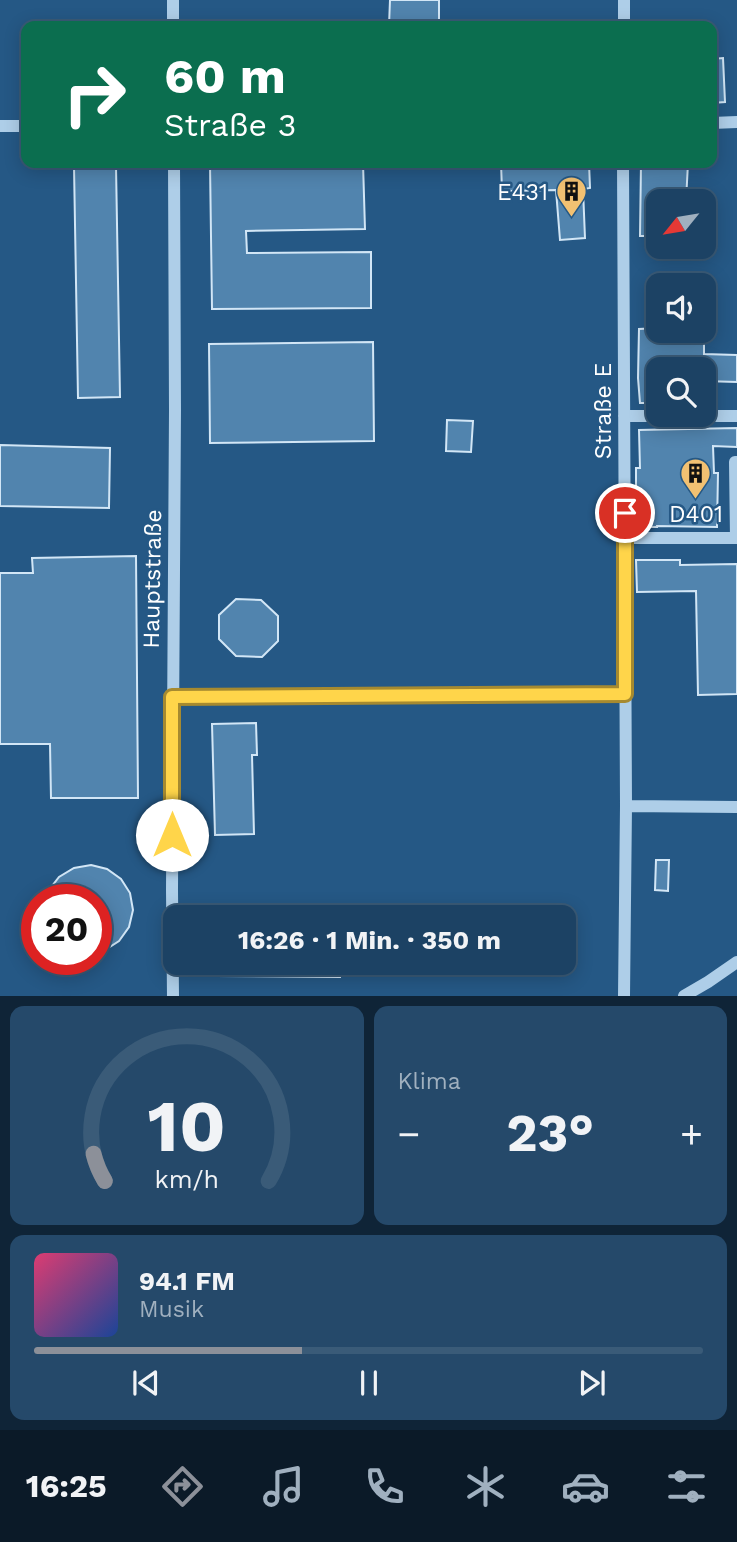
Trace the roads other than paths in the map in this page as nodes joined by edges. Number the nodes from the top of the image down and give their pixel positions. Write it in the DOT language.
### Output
graph roads {
  1 [pos="173,0"];
  2 [pos="624,0"];
  3 [pos="173,21"];
  4 [pos="624,21"];
  5 [pos="737,122"];
  6 [pos="717,123"];
  7 [pos="0,126"];
  8 [pos="21,126"];
  9 [pos="174,168"];
  10 [pos="624,168"];
  11 [pos="624,416"];
  12 [pos="737,416"];
  13 [pos="737,462"];
  14 [pos="625,538"];
  15 [pos="737,538"];
  16 [pos="625,694"];
  17 [pos="172,697"];
  18 [pos="626,806"];
  19 [pos="737,807"];
  20 [pos="737,962"];
  21 [pos="173,996"];
  22 [pos="624,996"];
  23 [pos="684,996"];
  1 -- 3 [label="lane"];
  2 -- 4 [label="lane"];
  5 -- 6 [label="lane"];
  7 -- 8 [label="lane"];
  9 -- 17 [label="lane, Hauptstraße"];
  10 -- 11 [label="lane, Straße E"];
  11 -- 12 [label="lane"];
  11 -- 14 [label="lane, Straße E"];
  13 -- 15 [label="lane"];
  14 -- 15 [label="lane"];
  14 -- 16 [label="lane, Straße E"];
  16 -- 17 [label="lane"];
  16 -- 18 [label="lane, Straße E"];
  17 -- 21 [label="lane, Hauptstraße"];
  18 -- 19 [label="lane"];
  18 -- 22 [label="lane, Straße E"];
  20 -- 23 [label="lane"];
}
